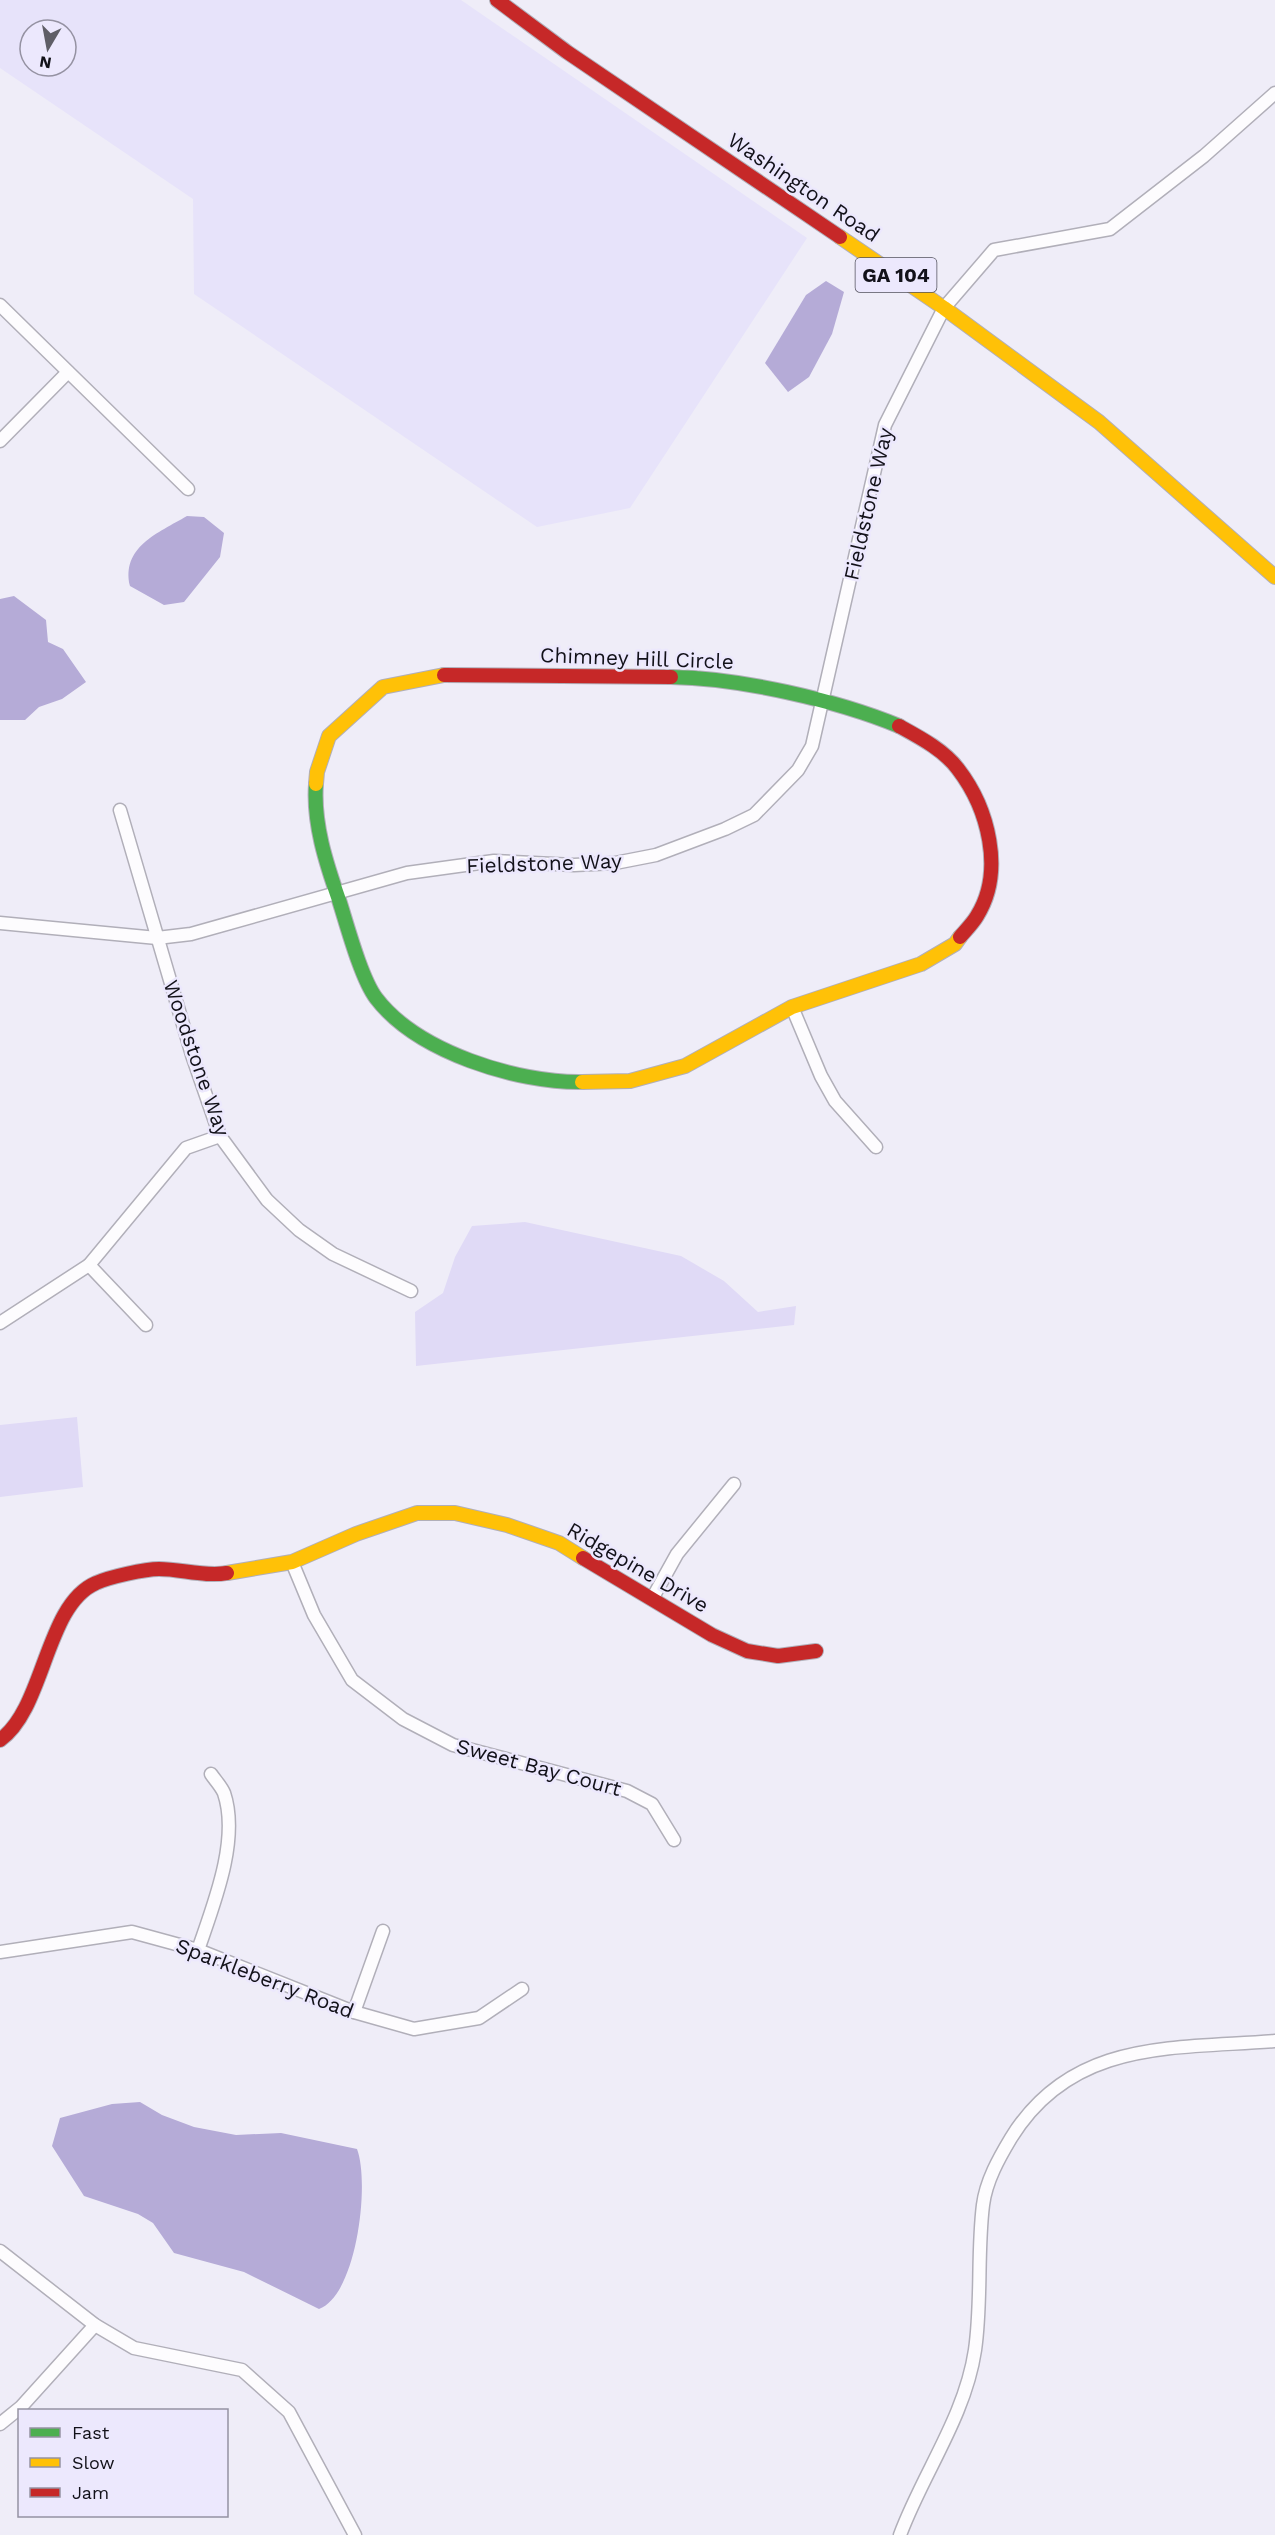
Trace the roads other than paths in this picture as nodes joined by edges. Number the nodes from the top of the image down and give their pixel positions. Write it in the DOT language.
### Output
graph roads {
  1 [pos="497,0"];
  2 [pos="1275,93"];
  3 [pos="0,305"];
  4 [pos="944,308"];
  5 [pos="68,372"];
  6 [pos="0,441"];
  7 [pos="188,489"];
  8 [pos="1275,577"];
  9 [pos="822,700"];
  10 [pos="120,810"];
  11 [pos="336,892"];
  12 [pos="0,923"];
  13 [pos="157,938"];
  14 [pos="792,1006"];
  15 [pos="220,1136"];
  16 [pos="876,1147"];
  17 [pos="89,1265"];
  18 [pos="411,1291"];
  19 [pos="0,1323"];
  20 [pos="146,1325"];
  21 [pos="734,1484"];
  22 [pos="292,1562"];
  23 [pos="652,1599"];
  24 [pos="816,1651"];
  25 [pos="0,1740"];
  26 [pos="211,1774"];
  27 [pos="674,1840"];
  28 [pos="382,1931"];
  29 [pos="198,1950"];
  30 [pos="0,1953"];
  31 [pos="522,1989"];
  32 [pos="354,2012"];
  33 [pos="1275,2041"];
  34 [pos="0,2251"];
  35 [pos="95,2325"];
  36 [pos="18,2409"];
  37 [pos="19,2409"];
  38 [pos="0,2424"];
  39 [pos="355,2535"];
  40 [pos="900,2535"];
  1 -- 4 [label="street, Washington Road / GA 104"];
  2 -- 4 [label="street, Fieldstone Way"];
  3 -- 5 [label="street"];
  4 -- 8 [label="street, Washington Road / GA 104"];
  4 -- 9 [label="street, Fieldstone Way"];
  5 -- 6 [label="street"];
  5 -- 7 [label="street"];
  9 -- 11 [label="street, Fieldstone Way"];
  9 -- 11 [label="street, Chimney Hill Circle"];
  9 -- 14 [label="street, Chimney Hill Circle"];
  10 -- 13 [label="street, Woodstone Way"];
  11 -- 13 [label="street, Fieldstone Way"];
  11 -- 14 [label="street, Chimney Hill Circle"];
  12 -- 13 [label="street, Fieldstone Way"];
  13 -- 15 [label="street, Woodstone Way"];
  14 -- 16 [label="street"];
  15 -- 17 [label="street"];
  15 -- 18 [label="street, Woodstone Way"];
  17 -- 19 [label="street"];
  17 -- 20 [label="street"];
  21 -- 23 [label="street"];
  22 -- 23 [label="street, Ridgepine Drive"];
  22 -- 25 [label="street, Ridgepine Drive"];
  22 -- 27 [label="street, Sweet Bay Court"];
  23 -- 24 [label="street, Ridgepine Drive"];
  26 -- 29 [label="street"];
  28 -- 32 [label="street"];
  29 -- 30 [label="street, Sparkleberry Road"];
  29 -- 32 [label="street, Sparkleberry Road"];
  31 -- 32 [label="street, Sparkleberry Road"];
  33 -- 40 [label="street"];
  34 -- 35 [label="street"];
  35 -- 37 [label="street"];
  35 -- 39 [label="street"];
  36 -- 38 [label="street"];
}
